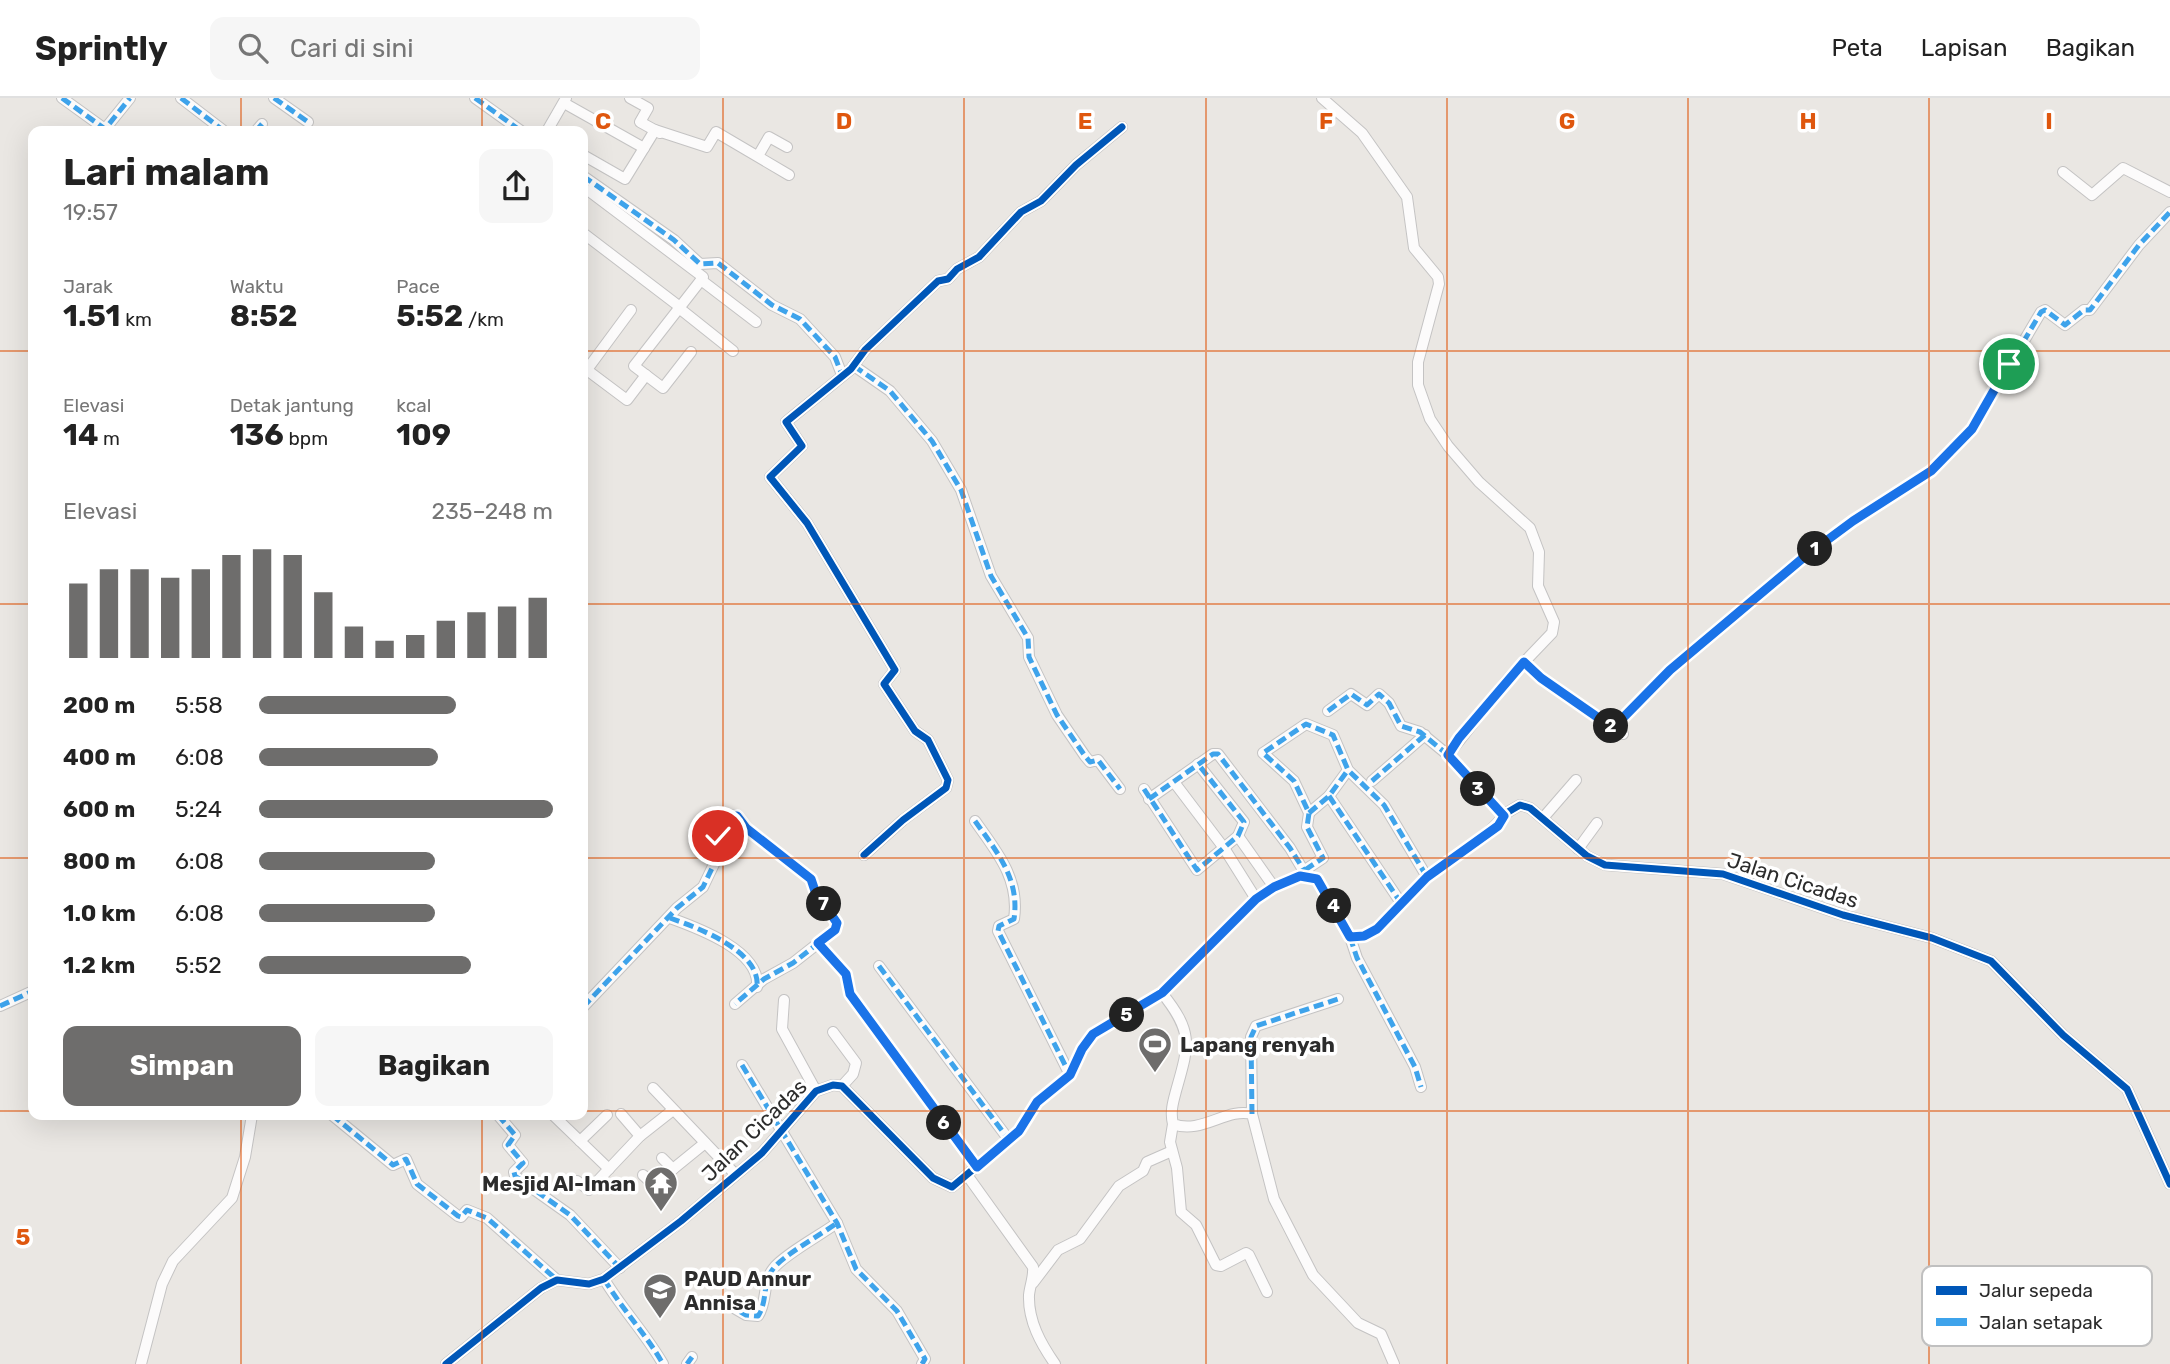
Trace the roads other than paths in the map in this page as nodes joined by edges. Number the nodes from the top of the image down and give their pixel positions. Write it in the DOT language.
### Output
graph roads {
  1 [pos="62,98"];
  2 [pos="130,98"];
  3 [pos="181,98"];
  4 [pos="274,98"];
  5 [pos="475,98"];
  6 [pos="630,98"];
  7 [pos="1322,98"];
  8 [pos="565,100"];
  9 [pos="498,111"];
  10 [pos="308,122"];
  11 [pos="101,126"];
  12 [pos="107,126"];
  13 [pos="217,126"];
  14 [pos="514,126"];
  15 [pos="521,126"];
  16 [pos="550,126"];
  17 [pos="1122,127"];
  18 [pos="655,130"];
  19 [pos="787,147"];
  20 [pos="644,148"];
  21 [pos="758,156"];
  22 [pos="588,158"];
  23 [pos="2063,172"];
  24 [pos="789,175"];
  25 [pos="588,180"];
  26 [pos="589,191"];
  27 [pos="2170,192"];
  28 [pos="2170,212"];
  29 [pos="588,237"];
  30 [pos="701,280"];
  31 [pos="680,307"];
  32 [pos="631,310"];
  33 [pos="756,322"];
  34 [pos="733,351"];
  35 [pos="691,352"];
  36 [pos="588,366"];
  37 [pos="854,366"];
  38 [pos="588,374"];
  39 [pos="646,375"];
  40 [pos="842,375"];
  41 [pos="1524,662"];
  42 [pos="1328,711"];
  43 [pos="1424,735"];
  44 [pos="1448,755"];
  45 [pos="1198,764"];
  46 [pos="1349,770"];
  47 [pos="1372,780"];
  48 [pos="1576,780"];
  49 [pos="1174,782"];
  50 [pos="1120,789"];
  51 [pos="1329,796"];
  52 [pos="1309,813"];
  53 [pos="1504,816"];
  54 [pos="1543,818"];
  55 [pos="975,821"];
  56 [pos="1597,823"];
  57 [pos="1238,836"];
  58 [pos="1224,848"];
  59 [pos="1578,849"];
  60 [pos="864,855"];
  61 [pos="1306,873"];
  62 [pos="1427,877"];
  63 [pos="1274,887"];
  64 [pos="1256,899"];
  65 [pos="1401,903"];
  66 [pos="670,918"];
  67 [pos="1350,937"];
  68 [pos="818,943"];
  69 [pos="879,966"];
  70 [pos="757,987"];
  71 [pos="28,993"];
  72 [pos="1162,993"];
  73 [pos="1338,999"];
  74 [pos="784,1000"];
  75 [pos="588,1002"];
  76 [pos="735,1004"];
  77 [pos="0,1006"];
  78 [pos="833,1031"];
  79 [pos="742,1065"];
  80 [pos="1070,1075"];
  81 [pos="842,1086"];
  82 [pos="1421,1087"];
  83 [pos="653,1088"];
  84 [pos="816,1091"];
  85 [pos="673,1110"];
  86 [pos="621,1114"];
  87 [pos="1252,1114"];
  88 [pos="607,1115"];
  89 [pos="251,1120"];
  90 [pos="338,1120"];
  91 [pos="502,1120"];
  92 [pos="558,1120"];
  93 [pos="1173,1124"];
  94 [pos="784,1131"];
  95 [pos="640,1136"];
  96 [pos="1009,1140"];
  97 [pos="580,1141"];
  98 [pos="705,1143"];
  99 [pos="1172,1151"];
  100 [pos="662,1158"];
  101 [pos="977,1167"];
  102 [pos="609,1169"];
  103 [pos="673,1170"];
  104 [pos="736,1174"];
  105 [pos="643,1175"];
  106 [pos="967,1175"];
  107 [pos="577,1181"];
  108 [pos="2170,1184"];
  109 [pos="837,1223"];
  110 [pos="620,1268"];
  111 [pos="604,1279"];
  112 [pos="557,1280"];
  113 [pos="1032,1283"];
  114 [pos="1267,1293"];
  115 [pos="727,1304"];
  116 [pos="141,1364"];
  117 [pos="446,1364"];
  118 [pos="663,1364"];
  119 [pos="922,1364"];
  120 [pos="1055,1364"];
  121 [pos="1394,1364"];
  1 -- 11 [label="street"];
  2 -- 12 [label="street"];
  3 -- 13 [label="street"];
  4 -- 10 [label="street"];
  5 -- 14 [label="street"];
  6 -- 18 [label="street"];
  7 -- 41 [label="street"];
  8 -- 16 [label="street"];
  8 -- 20 [label="street"];
  9 -- 15 [label="street"];
  17 -- 37 [label="street"];
  18 -- 20 [label="street"];
  18 -- 21 [label="street"];
  19 -- 21 [label="street"];
  20 -- 22 [label="street"];
  21 -- 24 [label="street"];
  23 -- 27 [label="street"];
  25 -- 40 [label="street"];
  26 -- 30 [label="street"];
  28 -- 41 [label="street"];
  29 -- 31 [label="street"];
  30 -- 31 [label="street"];
  30 -- 33 [label="street"];
  31 -- 34 [label="street"];
  31 -- 39 [label="street"];
  32 -- 36 [label="street"];
  35 -- 39 [label="street"];
  37 -- 40 [label="street"];
  37 -- 50 [label="street"];
  38 -- 39 [label="street"];
  40 -- 60 [label="street"];
  41 -- 44 [label="street"];
  42 -- 43 [label="street"];
  43 -- 44 [label="street"];
  43 -- 47 [label="street"];
  44 -- 53 [label="street"];
  45 -- 49 [label="street"];
  45 -- 57 [label="street"];
  45 -- 61 [label="street"];
  46 -- 51 [label="street"];
  46 -- 52 [label="street"];
  46 -- 62 [label="street"];
  48 -- 54 [label="street"];
  49 -- 58 [label="street"];
  49 -- 58 [label="street"];
  51 -- 52 [label="street"];
  51 -- 65 [label="street"];
  52 -- 61 [label="street"];
  53 -- 54 [label="street, Jalan Cicadas"];
  53 -- 62 [label="street"];
  54 -- 59 [label="street, Jalan Cicadas"];
  55 -- 80 [label="street"];
  56 -- 59 [label="street"];
  57 -- 58 [label="street"];
  57 -- 63 [label="street"];
  58 -- 64 [label="street"];
  59 -- 108 [label="street, Jalan Cicadas"];
  61 -- 63 [label="street, Jalan Cicadas"];
  61 -- 67 [label="street"];
  62 -- 65 [label="street"];
  63 -- 64 [label="street, Jalan Cicadas"];
  64 -- 72 [label="street, Jalan Cicadas"];
  65 -- 67 [label="street"];
  66 -- 68 [label="street"];
  66 -- 70 [label="street"];
  66 -- 75 [label="street"];
  67 -- 82 [label="street"];
  68 -- 70 [label="street"];
  68 -- 101 [label="street"];
  69 -- 96 [label="street"];
  70 -- 76 [label="street"];
  71 -- 77 [label="street"];
  72 -- 80 [label="street, Jalan Cicadas"];
  72 -- 93 [label="street"];
  73 -- 87 [label="street"];
  74 -- 84 [label="street"];
  78 -- 81 [label="street"];
  79 -- 94 [label="street"];
  80 -- 96 [label="street, Jalan Cicadas"];
  81 -- 84 [label="street, Jalan Cicadas"];
  81 -- 106 [label="street, Jalan Cicadas"];
  83 -- 85 [label="street"];
  84 -- 94 [label="street, Jalan Cicadas"];
  85 -- 95 [label="street"];
  85 -- 98 [label="street"];
  86 -- 95 [label="street"];
  87 -- 93 [label="street"];
  87 -- 121 [label="street"];
  88 -- 97 [label="street"];
  89 -- 116 [label="street"];
  90 -- 112 [label="street"];
  91 -- 110 [label="street"];
  92 -- 97 [label="street"];
  93 -- 99 [label="street"];
  94 -- 104 [label="street, Jalan Cicadas"];
  94 -- 109 [label="street"];
  95 -- 102 [label="street"];
  96 -- 101 [label="street, Jalan Cicadas"];
  97 -- 102 [label="street"];
  98 -- 103 [label="street"];
  98 -- 104 [label="street"];
  99 -- 113 [label="street"];
  99 -- 114 [label="street"];
  100 -- 103 [label="street"];
  101 -- 106 [label="street, Jalan Cicadas"];
  102 -- 107 [label="street"];
  103 -- 105 [label="street"];
  104 -- 110 [label="street, Jalan Cicadas"];
  106 -- 113 [label="street"];
  109 -- 115 [label="street"];
  109 -- 119 [label="street"];
  110 -- 111 [label="street, Jalan Cicadas"];
  111 -- 112 [label="street"];
  111 -- 118 [label="street"];
  112 -- 117 [label="street"];
  113 -- 120 [label="street"];
}
